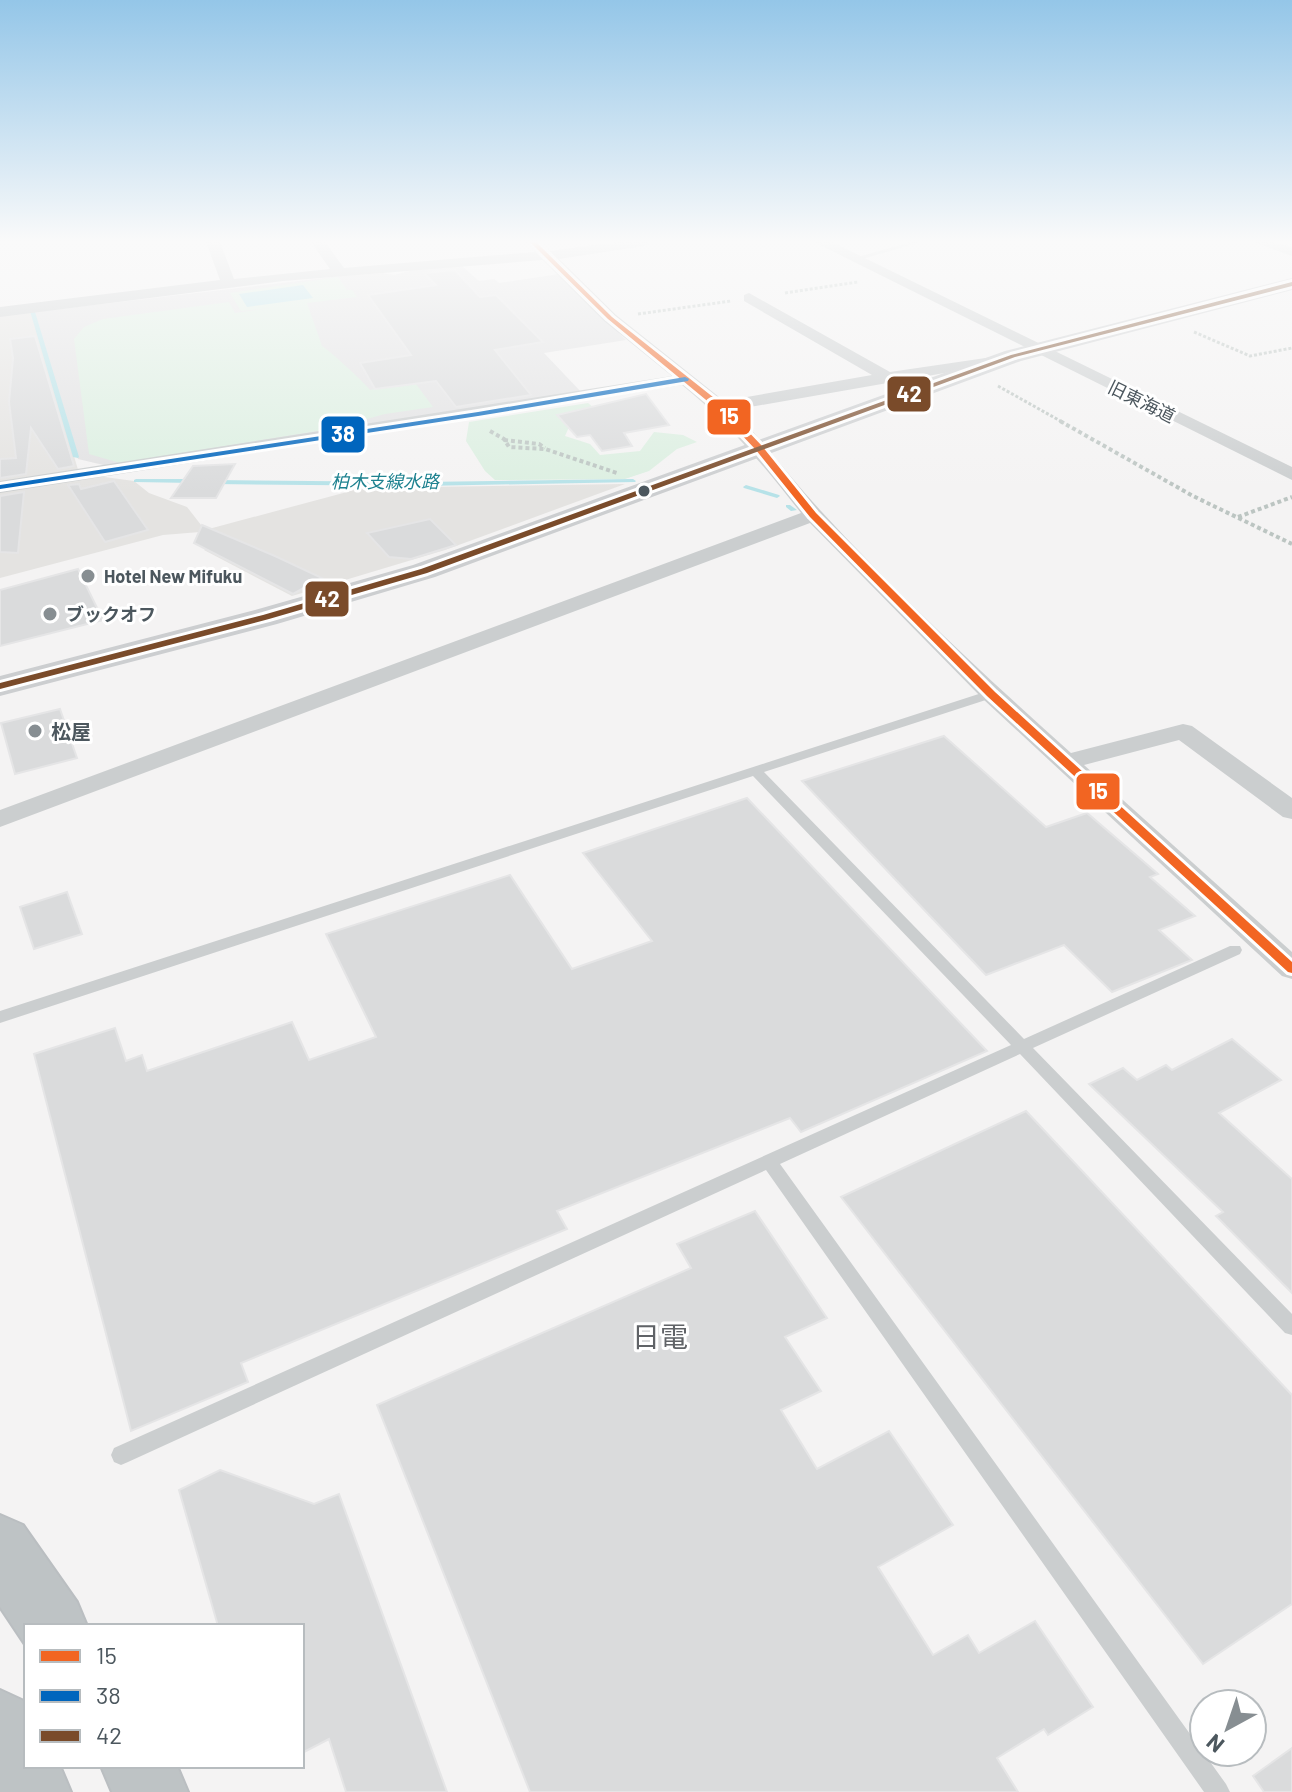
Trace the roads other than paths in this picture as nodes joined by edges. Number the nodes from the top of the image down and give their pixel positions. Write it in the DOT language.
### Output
graph roads {
  1 [pos="619,326"];
  2 [pos="797,326"];
  3 [pos="978,326"];
  4 [pos="1129,326"];
  5 [pos="1025,352"];
  6 [pos="685,379"];
  7 [pos="890,379"];
  8 [pos="720,407"];
  9 [pos="759,448"];
  10 [pos="1292,474"];
  11 [pos="0,487"];
  12 [pos="813,515"];
  13 [pos="0,686"];
  14 [pos="991,694"];
  15 [pos="1066,762"];
  16 [pos="756,771"];
  17 [pos="1292,811"];
  18 [pos="0,819"];
  19 [pos="1235,950"];
  20 [pos="1292,969"];
  21 [pos="0,1017"];
  22 [pos="1023,1047"];
  23 [pos="770,1163"];
  24 [pos="1292,1327"];
  25 [pos="121,1455"];
  26 [pos="0,1548"];
  27 [pos="52,1624"];
  28 [pos="0,1726"];
  29 [pos="139,1768"];
  30 [pos="34,1792"];
  31 [pos="151,1792"];
  32 [pos="1218,1792"];
  1 -- 6 [label="street"];
  2 -- 7 [label="street"];
  3 -- 5 [label="street, 旧東海道"];
  4 -- 5 [label="street"];
  5 -- 7 [label="street"];
  5 -- 9 [label="street"];
  5 -- 10 [label="street, 旧東海道"];
  6 -- 8 [label="street"];
  6 -- 11 [label="street"];
  7 -- 8 [label="street"];
  8 -- 9 [label="street"];
  9 -- 12 [label="street"];
  9 -- 13 [label="street"];
  12 -- 14 [label="street"];
  12 -- 18 [label="street"];
  14 -- 15 [label="street"];
  14 -- 16 [label="lane"];
  15 -- 17 [label="street"];
  15 -- 20 [label="street"];
  16 -- 21 [label="lane"];
  16 -- 22 [label="lane"];
  19 -- 22 [label="lane"];
  22 -- 23 [label="lane"];
  22 -- 24 [label="lane"];
  23 -- 25 [label="lane"];
  23 -- 32 [label="lane"];
  26 -- 27 [label="highway"];
  28 -- 30 [label="highway"];
  29 -- 31 [label="highway"];
}
